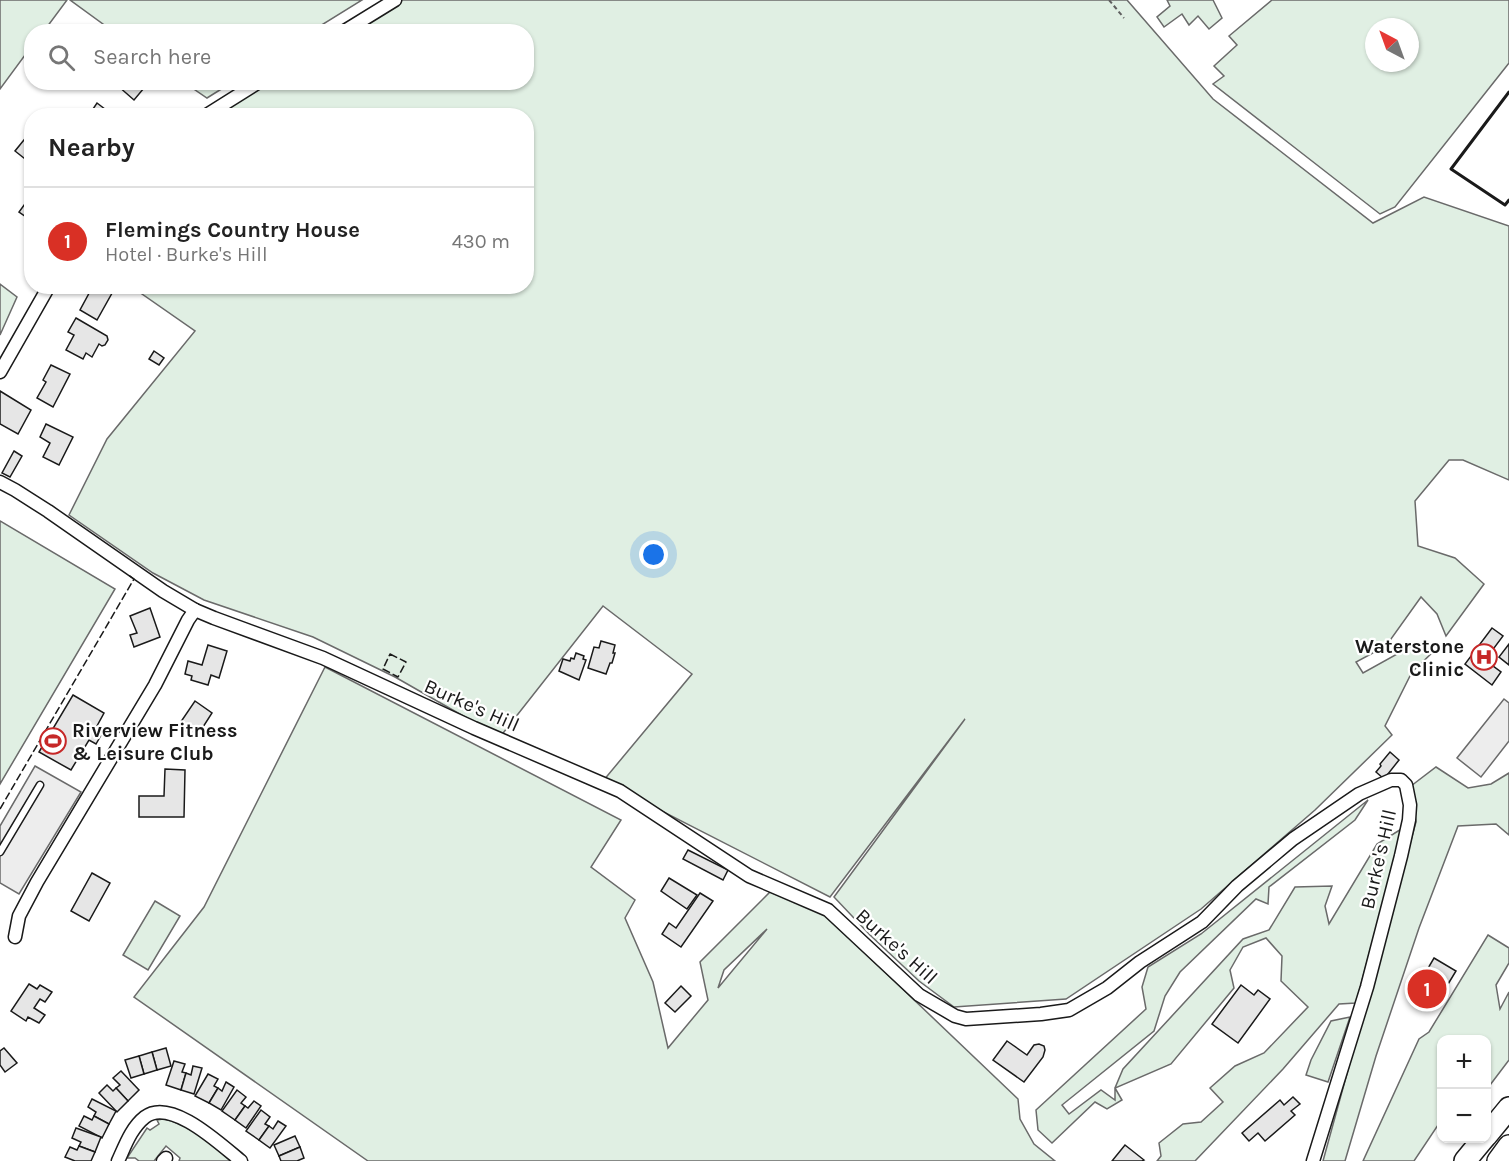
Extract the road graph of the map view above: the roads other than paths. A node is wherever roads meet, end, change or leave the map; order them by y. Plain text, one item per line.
1 (395, 0) edge
2 (356, 24) edge
3 (246, 90) edge
4 (218, 108) edge
5 (44, 294) edge
6 (0, 372) edge
7 (0, 482) edge
8 (195, 610) junction
9 (40, 785) dead end
10 (0, 852) edge
11 (15, 936) dead end
12 (1509, 1108) edge
13 (1491, 1130) edge
14 (1480, 1143) edge
15 (1509, 1146) edge
16 (118, 1161) edge
17 (241, 1161) edge
18 (1313, 1161) edge
19 (1465, 1161) edge
20 (1498, 1161) edge

1 - 2 street
3 - 4 street
5 - 6 street
7 - 8 street, Burke's Hill
8 - 11 street
8 - 18 street, Burke's Hill
9 - 10 lane
12 - 13 highway
14 - 19 highway
15 - 20 highway
16 - 17 street

